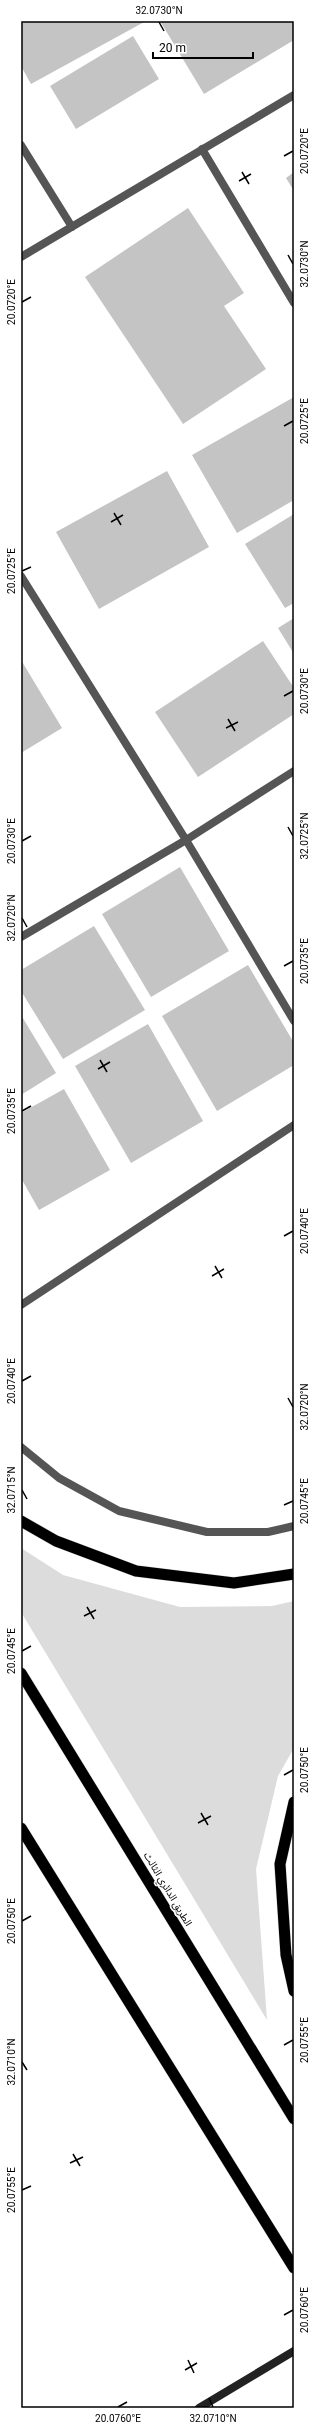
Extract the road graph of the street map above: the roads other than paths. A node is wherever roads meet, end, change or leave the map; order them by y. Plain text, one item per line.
1 (294, 96) edge
2 (21, 145) edge
3 (202, 149) junction
4 (72, 227) junction
5 (21, 257) edge
6 (294, 303) edge
7 (21, 576) edge
8 (24, 586) edge
9 (294, 771) edge
10 (186, 840) junction
11 (21, 937) edge
12 (294, 1021) edge
13 (294, 1125) edge
14 (21, 1304) edge
15 (21, 1447) edge
16 (21, 1521) edge
17 (294, 1526) edge
18 (294, 1574) edge
19 (21, 1673) edge
20 (294, 1802) edge
21 (21, 1828) edge
22 (294, 1991) edge
23 (294, 2119) edge
24 (294, 2268) edge
25 (294, 2351) edge
26 (199, 2408) edge

1 - 3 street
2 - 4 street
3 - 4 street
3 - 6 street
4 - 5 street
7 - 8 street
8 - 10 street
9 - 10 street
10 - 11 street
10 - 12 street
13 - 14 street
15 - 17 street
16 - 18 highway
19 - 23 highway, الطريق الدائري الثالث
20 - 22 highway
21 - 24 highway
25 - 26 main road

